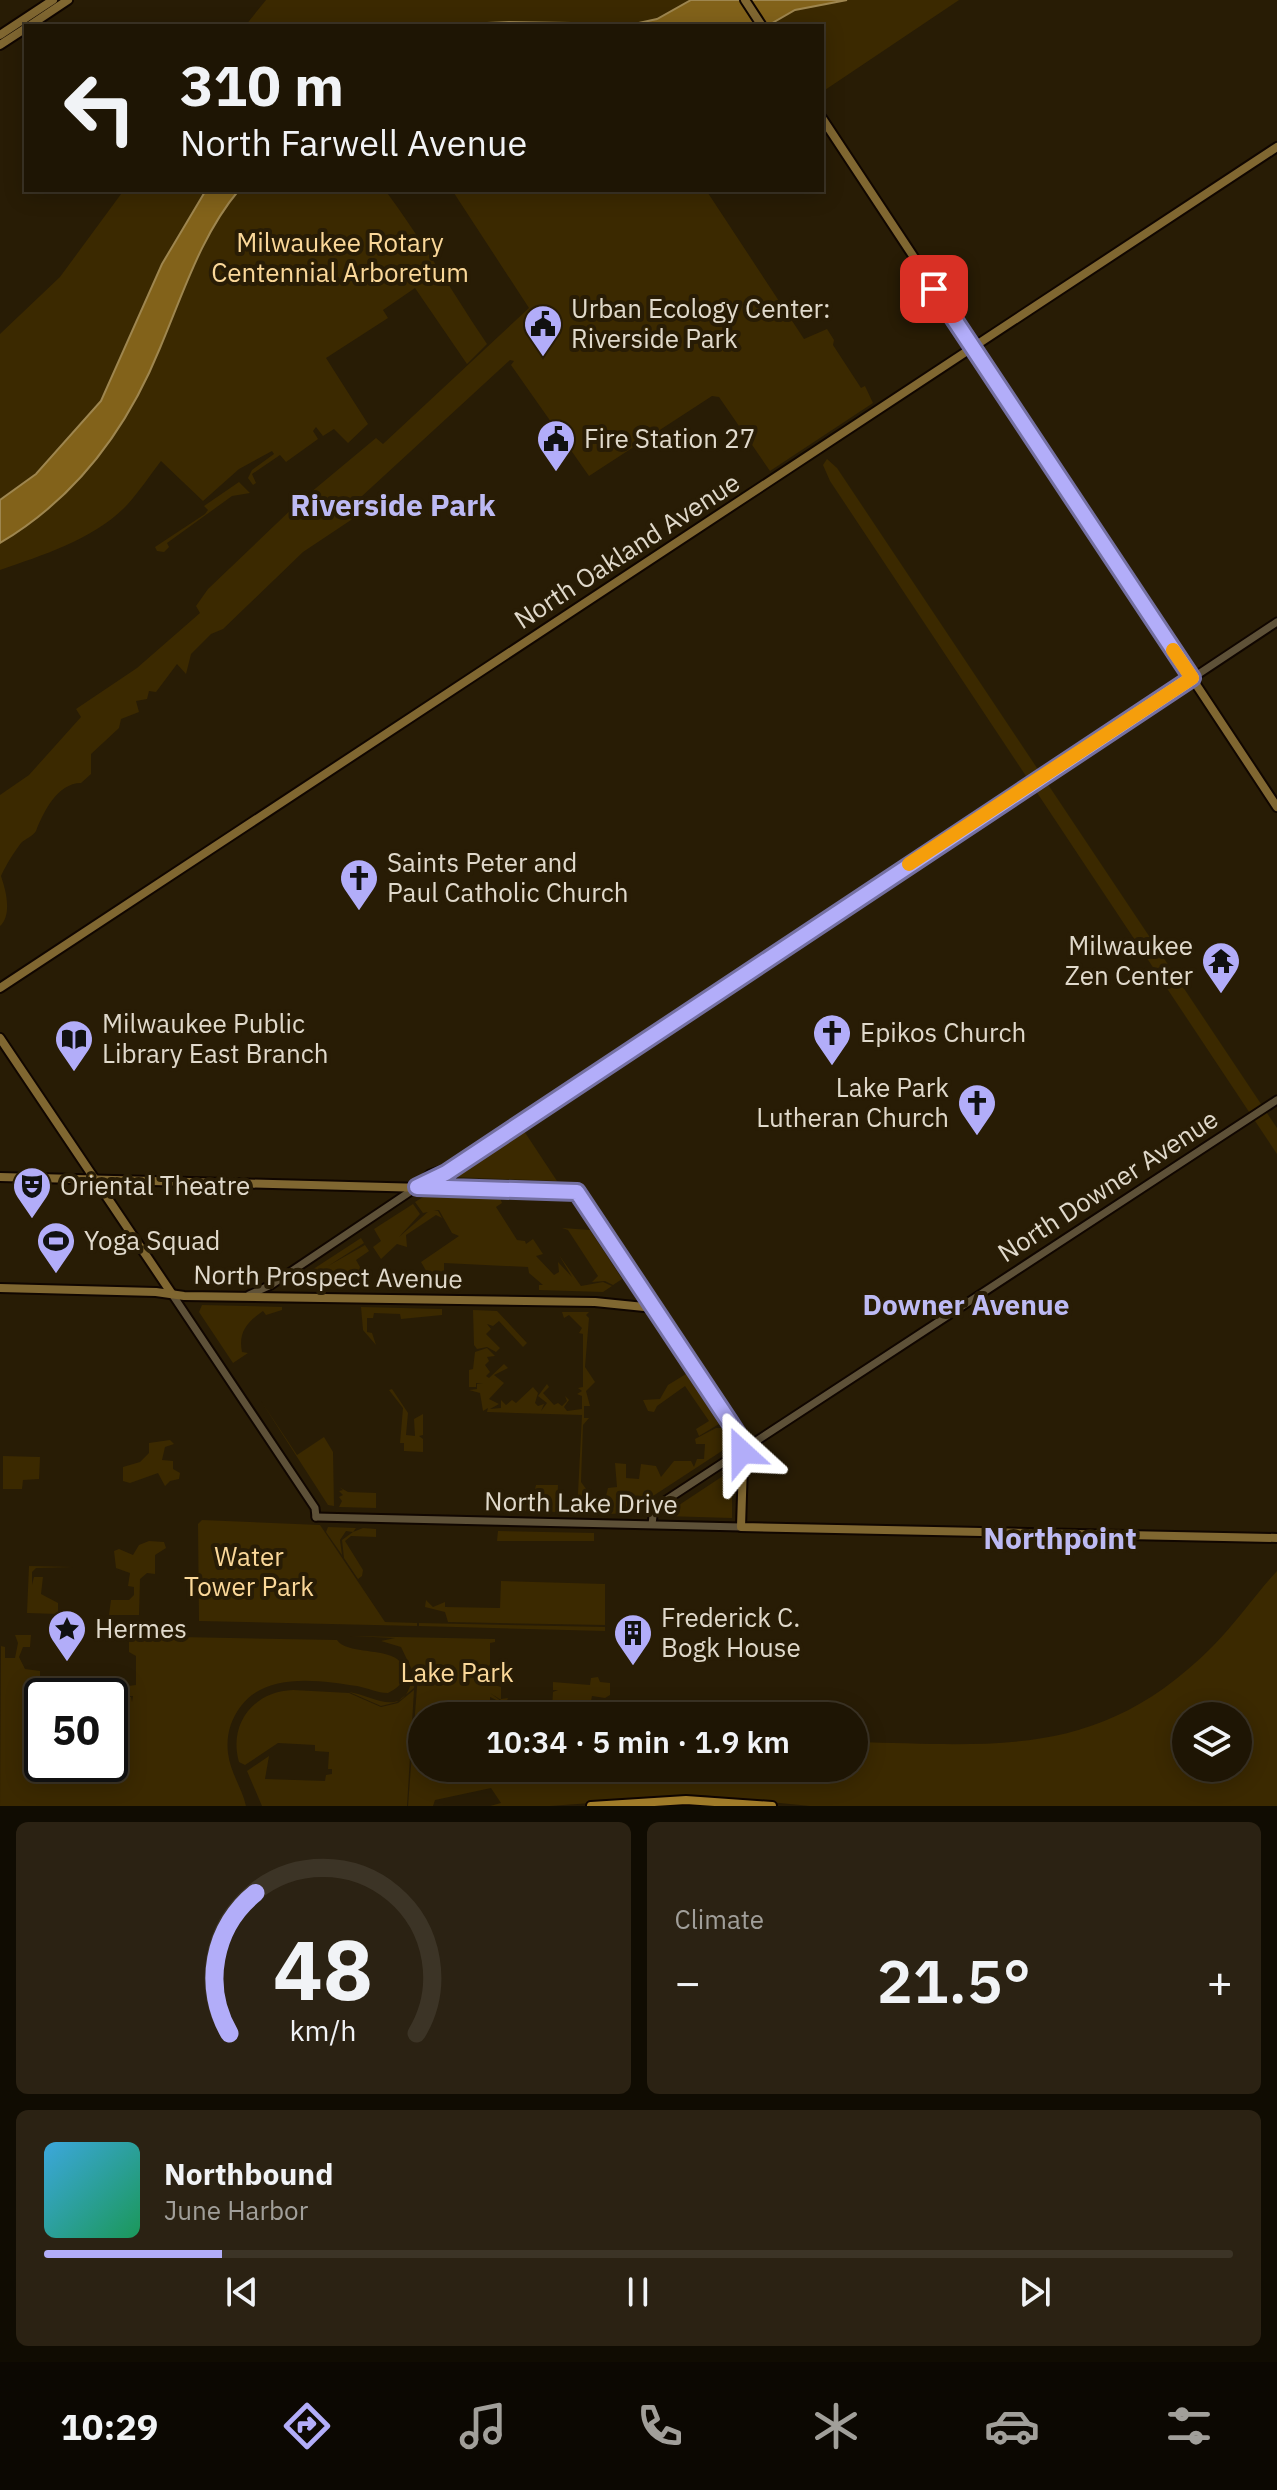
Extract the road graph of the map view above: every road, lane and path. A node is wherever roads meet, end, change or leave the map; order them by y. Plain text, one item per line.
1 (53, 0) edge
2 (68, 0) edge
3 (745, 0) edge
4 (32, 24) edge
5 (761, 24) edge
6 (24, 30) edge
7 (0, 35) edge
8 (0, 45) edge
9 (824, 121) edge
10 (1277, 147) edge
11 (973, 348) junction
12 (1277, 622) edge
13 (1192, 678) junction
14 (1277, 807) edge
15 (0, 988) edge
16 (0, 1038) edge
17 (1277, 1100) edge
18 (0, 1177) edge
19 (94, 1178) junction
20 (417, 1187) junction
21 (0, 1288) edge
22 (172, 1294) junction
23 (247, 1296) junction
24 (654, 1308) junction
25 (742, 1452) junction
26 (652, 1524) junction
27 (741, 1527) junction
28 (1277, 1538) edge
29 (591, 1806) edge
30 (772, 1806) edge

1 - 7 main road
2 - 4 main road
3 - 5 main road
6 - 8 main road
9 - 11 main road
10 - 11 main road, North Oakland Avenue
11 - 13 main road
11 - 15 main road, North Oakland Avenue
12 - 13 street
13 - 14 main road
13 - 20 street
16 - 19 main road
17 - 25 street, North Downer Avenue
18 - 19 main road
19 - 20 main road
19 - 22 main road
20 - 23 street
20 - 24 main road
21 - 22 main road, North Prospect Avenue
22 - 23 main road, North Prospect Avenue
22 - 26 street, North Lake Drive
23 - 24 main road, North Prospect Avenue
24 - 25 main road
25 - 26 street, North Downer Avenue
25 - 27 main road
26 - 27 street, North Lake Drive
27 - 28 main road, North Lake Drive
29 - 30 main road

